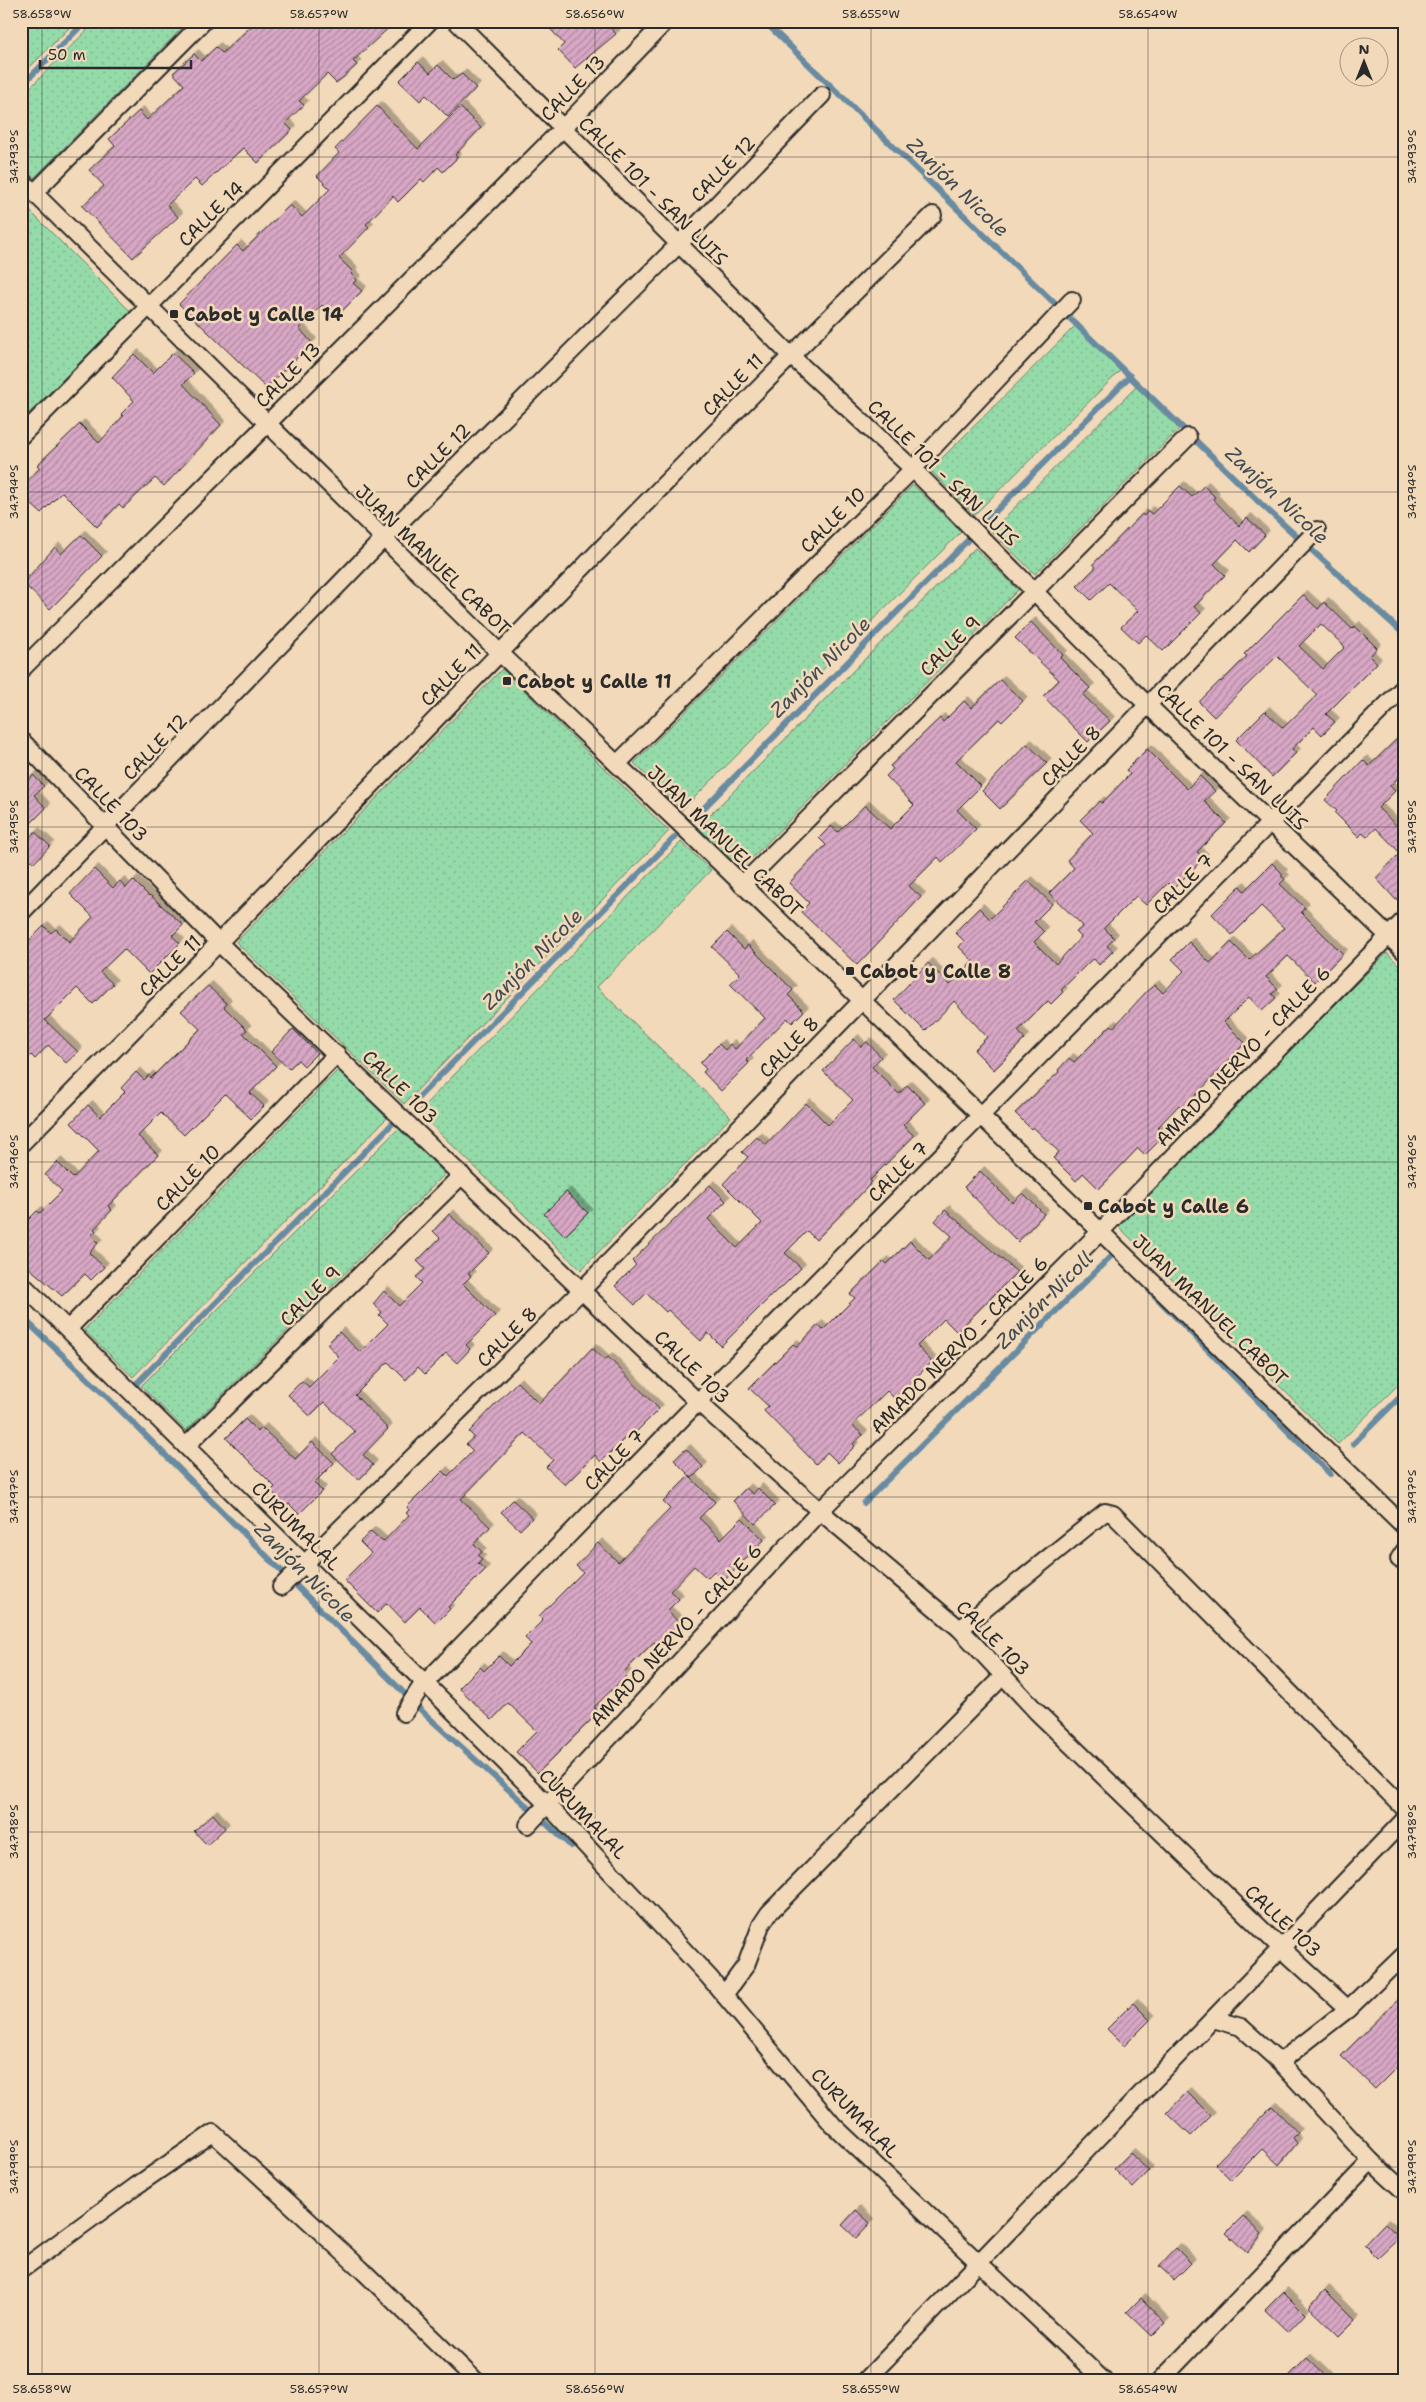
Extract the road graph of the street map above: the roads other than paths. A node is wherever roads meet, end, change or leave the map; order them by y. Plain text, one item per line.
1 (204, 21) edge
2 (430, 21) edge
3 (456, 21) edge
4 (666, 21) edge
5 (822, 95) dead end
6 (562, 129) junction
7 (21, 180) edge
8 (34, 193) junction
9 (933, 215) dead end
10 (678, 244) junction
11 (1072, 301) dead end
12 (148, 306) junction
13 (790, 355) junction
14 (267, 424) junction
15 (21, 436) edge
16 (1188, 437) dead end
17 (913, 469) junction
18 (1317, 530) dead end
19 (383, 540) junction
20 (1034, 589) junction
21 (500, 653) junction
22 (21, 670) edge
23 (1405, 686) edge
24 (1148, 706) junction
25 (21, 740) edge
26 (617, 764) junction
27 (1272, 823) junction
28 (106, 827) junction
29 (742, 885) junction
30 (21, 913) edge
31 (1405, 919) edge
32 (1388, 936) junction
33 (220, 944) junction
34 (1405, 952) edge
35 (861, 1001) junction
36 (337, 1054) junction
37 (981, 1117) junction
38 (21, 1144) edge
39 (462, 1174) junction
40 (1101, 1231) junction
41 (21, 1283) edge
42 (583, 1290) junction
43 (68, 1329) junction
44 (698, 1402) junction
45 (186, 1446) junction
46 (820, 1511) junction
47 (1405, 1527) edge
48 (305, 1563) junction
49 (281, 1587) dead end
50 (960, 1629) junction
51 (1003, 1676) junction
52 (423, 1685) junction
53 (404, 1713) dead end
54 (546, 1803) junction
55 (1405, 1809) edge
56 (1405, 1819) edge
57 (528, 1825) dead end
58 (1282, 1948) junction
59 (1405, 1954) edge
60 (724, 1995) junction
61 (1348, 2009) junction
62 (1214, 2019) junction
63 (1280, 2062) junction
64 (1371, 2161) junction
65 (1405, 2192) edge
66 (980, 2262) junction
67 (21, 2270) edge
68 (476, 2381) edge
69 (865, 2381) edge
70 (1104, 2381) edge
71 (1160, 2381) edge

1 - 8 street
2 - 12 street, CALLE 14
3 - 6 street, CALLE 101 - SAN LUIS
4 - 6 street, CALLE 13
5 - 10 street, CALLE 12
6 - 10 street, CALLE 101 - SAN LUIS
6 - 14 street, CALLE 13
7 - 8 street, JUAN MANUEL CABOT
8 - 12 street, JUAN MANUEL CABOT
9 - 13 street, CALLE 11
10 - 13 street, CALLE 101 - SAN LUIS
10 - 19 street, CALLE 12
11 - 17 street, CALLE 10
12 - 14 street, JUAN MANUEL CABOT
12 - 15 street, CALLE 14
13 - 17 street, CALLE 101 - SAN LUIS
13 - 21 street, CALLE 11
14 - 19 street, JUAN MANUEL CABOT
14 - 22 street, CALLE 13
16 - 20 street, CALLE 9
17 - 20 street, CALLE 101 - SAN LUIS
17 - 26 street, CALLE 10
18 - 24 street, CALLE 8
19 - 21 street, JUAN MANUEL CABOT
19 - 28 street, CALLE 12
20 - 24 street, CALLE 101 - SAN LUIS
20 - 29 street, CALLE 9
21 - 26 street, JUAN MANUEL CABOT
21 - 33 street, CALLE 11
23 - 27 street, CALLE 7
24 - 27 street, CALLE 101 - SAN LUIS
24 - 35 street, CALLE 8
25 - 28 street, CALLE 103
26 - 29 street, JUAN MANUEL CABOT
27 - 32 street, CALLE 101 - SAN LUIS
27 - 37 street, CALLE 7
28 - 30 street, CALLE 12
28 - 33 street, CALLE 103
29 - 35 street, JUAN MANUEL CABOT
31 - 32 street, AMADO NERVO - CALLE 6
32 - 34 street, CALLE 101 - SAN LUIS
32 - 40 street, AMADO NERVO - CALLE 6
33 - 36 street, CALLE 103
33 - 38 street, CALLE 11
35 - 37 street, JUAN MANUEL CABOT
35 - 42 street, CALLE 8
36 - 39 street, CALLE 103
36 - 43 street, CALLE 10
37 - 40 street, JUAN MANUEL CABOT
37 - 44 street, CALLE 7
39 - 42 street, CALLE 103
39 - 45 street, CALLE 9
40 - 46 street, AMADO NERVO - CALLE 6
40 - 47 street, JUAN MANUEL CABOT
41 - 43 street, CURUMALAL
42 - 44 street, CALLE 103
42 - 48 street, CALLE 8
43 - 45 street, CURUMALAL
44 - 46 street, CALLE 103
44 - 52 street, CALLE 7
45 - 48 street, CURUMALAL
46 - 50 street, CALLE 103
46 - 54 street, AMADO NERVO - CALLE 6
48 - 49 street, CALLE 8
48 - 52 street, CURUMALAL
50 - 51 street, CALLE 103
50 - 55 street
51 - 58 street, CALLE 103
51 - 60 street
52 - 53 street, CALLE 7
52 - 54 street, CURUMALAL
54 - 57 street, AMADO NERVO - CALLE 6
54 - 60 street, CURUMALAL
56 - 58 street
58 - 61 street, CALLE 103
58 - 62 street
59 - 61 street
60 - 66 street, CURUMALAL
61 - 63 street
62 - 63 street
62 - 66 street
63 - 64 street
64 - 65 street
64 - 71 street
66 - 69 street
66 - 70 street, CURUMALAL
67 - 68 street

